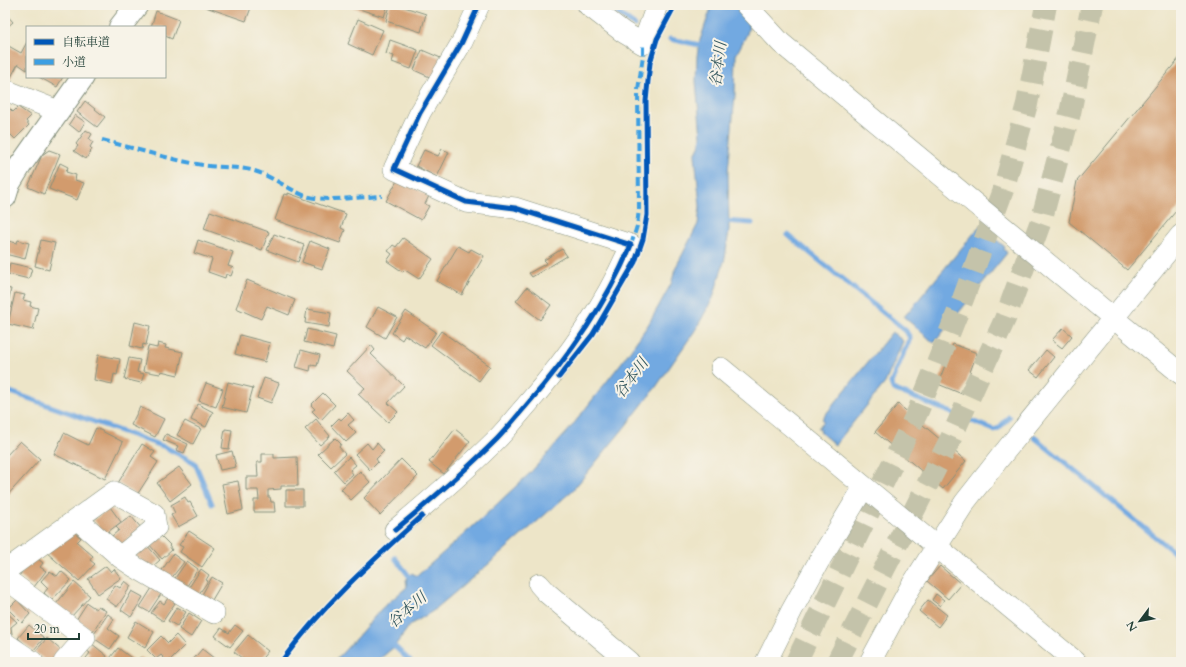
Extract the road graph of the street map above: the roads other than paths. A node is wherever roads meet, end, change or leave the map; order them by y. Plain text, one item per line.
1 (137, 5) edge
2 (479, 5) edge
3 (588, 5) edge
4 (657, 5) edge
5 (746, 5) edge
6 (121, 26) edge
7 (82, 78) edge
8 (5, 90) edge
9 (58, 111) junction
10 (5, 197) edge
11 (1181, 235) edge
12 (1112, 318) junction
13 (722, 368) dead end
14 (1181, 374) edge
15 (864, 487) junction
16 (77, 519) junction
17 (395, 530) dead end
18 (936, 547) junction
19 (120, 557) junction
20 (5, 571) edge
21 (5, 578) edge
22 (539, 584) dead end
23 (214, 613) dead end
24 (5, 643) edge
25 (33, 662) edge
26 (64, 662) edge
27 (629, 662) edge
28 (766, 662) edge
29 (870, 662) edge
30 (1076, 662) edge

1 - 6 main road
2 - 17 street
3 - 4 street
5 - 12 street
7 - 9 main road
8 - 9 street
9 - 10 main road
11 - 12 street
12 - 14 street
12 - 18 street
13 - 15 street
15 - 18 street
15 - 28 street
16 - 19 street
16 - 19 street
16 - 20 street
18 - 29 street
18 - 30 street
19 - 23 street
21 - 26 street
22 - 27 street
24 - 25 street

